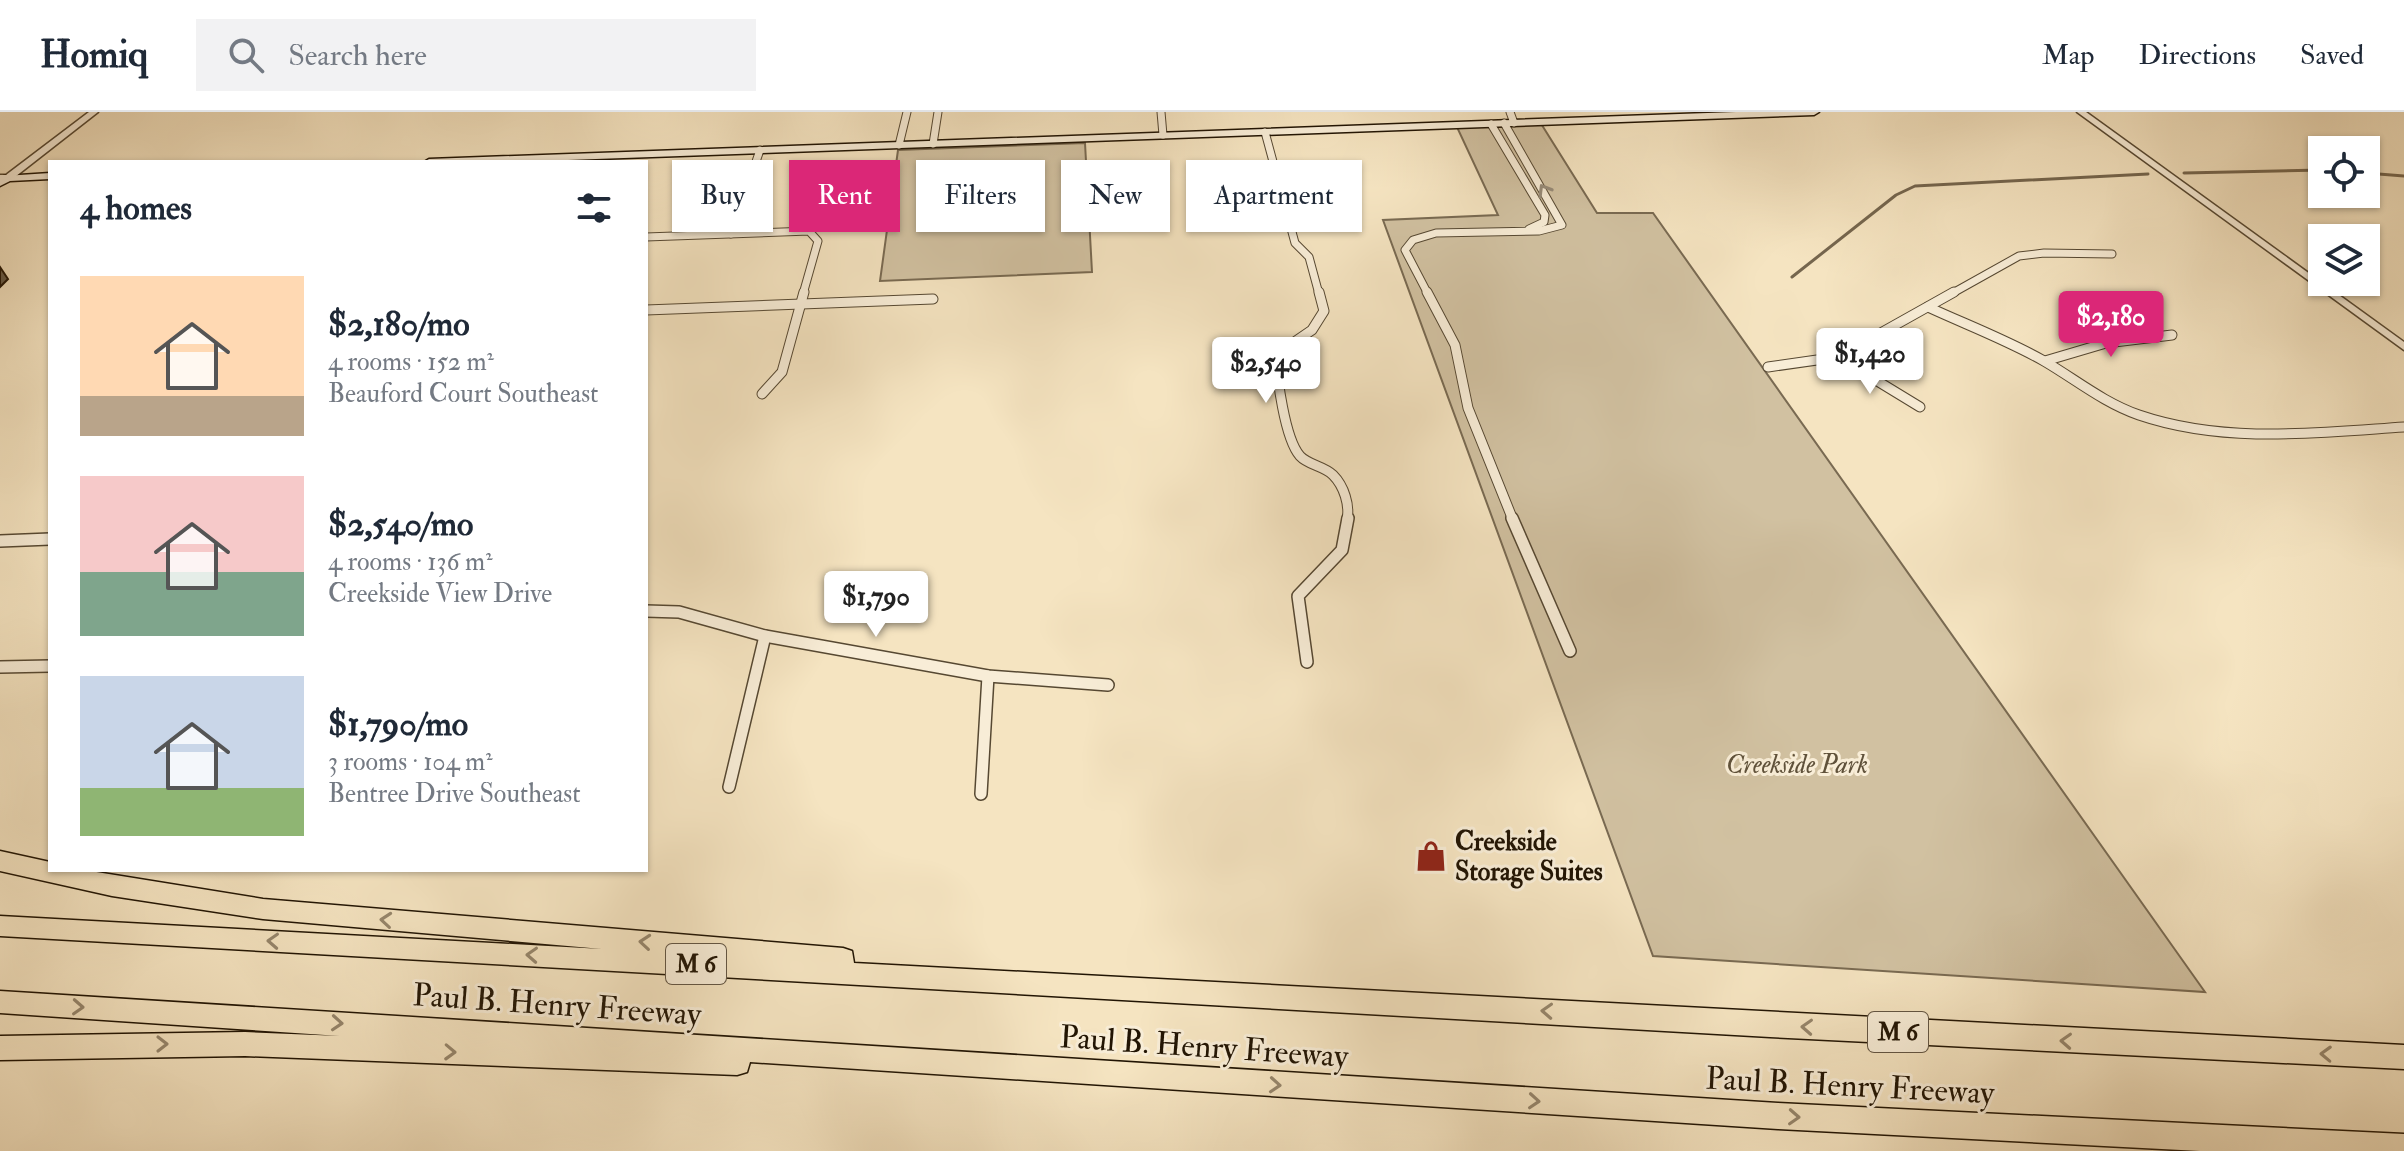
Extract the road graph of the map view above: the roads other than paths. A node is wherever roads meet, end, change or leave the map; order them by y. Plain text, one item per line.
1 (94, 112) edge
2 (907, 112) edge
3 (938, 112) edge
4 (1161, 112) edge
5 (1510, 112) edge
6 (1814, 112) edge
7 (2081, 112) edge
8 (1775, 113) edge
9 (1509, 123) junction
10 (1491, 124) junction
11 (1265, 132) junction
12 (1163, 135) junction
13 (933, 144) junction
14 (899, 145) junction
15 (760, 150) junction
16 (484, 160) edge
17 (48, 176) edge
18 (3, 180) edge
19 (1525, 230) junction
20 (731, 234) junction
21 (648, 237) edge
22 (2112, 254) dead end
23 (933, 299) dead end
24 (801, 304) junction
25 (1928, 307) junction
26 (648, 310) edge
27 (2172, 335) dead end
28 (2404, 347) edge
29 (1838, 357) junction
30 (2045, 361) junction
31 (1768, 367) dead end
32 (762, 394) dead end
33 (1920, 407) dead end
34 (2404, 427) edge
35 (48, 539) edge
36 (0, 541) edge
37 (648, 611) edge
38 (765, 636) junction
39 (1570, 651) dead end
40 (1307, 662) dead end
41 (48, 666) edge
42 (0, 667) edge
43 (988, 676) junction
44 (1108, 685) dead end
45 (729, 787) dead end
46 (981, 794) dead end
47 (0, 861) edge
48 (48, 872) edge
49 (49, 872) edge
50 (0, 926) edge
51 (0, 1002) edge
52 (1393, 1002) junction
53 (0, 1048) edge
54 (2404, 1057) edge
55 (1197, 1080) junction
56 (2404, 1148) edge

1 - 18 street
2 - 14 street
3 - 13 street
4 - 12 street
5 - 9 street
6 - 8 main road
7 - 28 street
8 - 9 main road
9 - 10 main road
19 -> 9 street
10 - 11 main road
10 - 19 street
11 - 12 main road
11 - 40 street
12 - 13 main road
13 - 14 main road
14 - 15 main road
15 - 16 main road
15 - 20 street
17 - 18 main road
19 - 39 street
20 - 21 street
20 - 24 street
22 - 25 street
23 - 24 street
24 - 26 street
24 - 32 street
25 - 29 street
25 - 30 street
27 - 30 street
29 - 31 street
29 - 33 street
30 - 34 street
35 - 36 street
37 - 38 street
38 - 43 street
38 - 45 street
41 - 42 street
43 - 44 street
43 - 46 street
48 -> 47 highway
52 -> 49 highway
52 -> 50 highway, Paul B. Henry Freeway / M 6
51 -> 55 highway, Paul B. Henry Freeway
54 -> 52 highway, Paul B. Henry Freeway / M 6
53 -> 55 highway
55 -> 56 highway, Paul B. Henry Freeway

